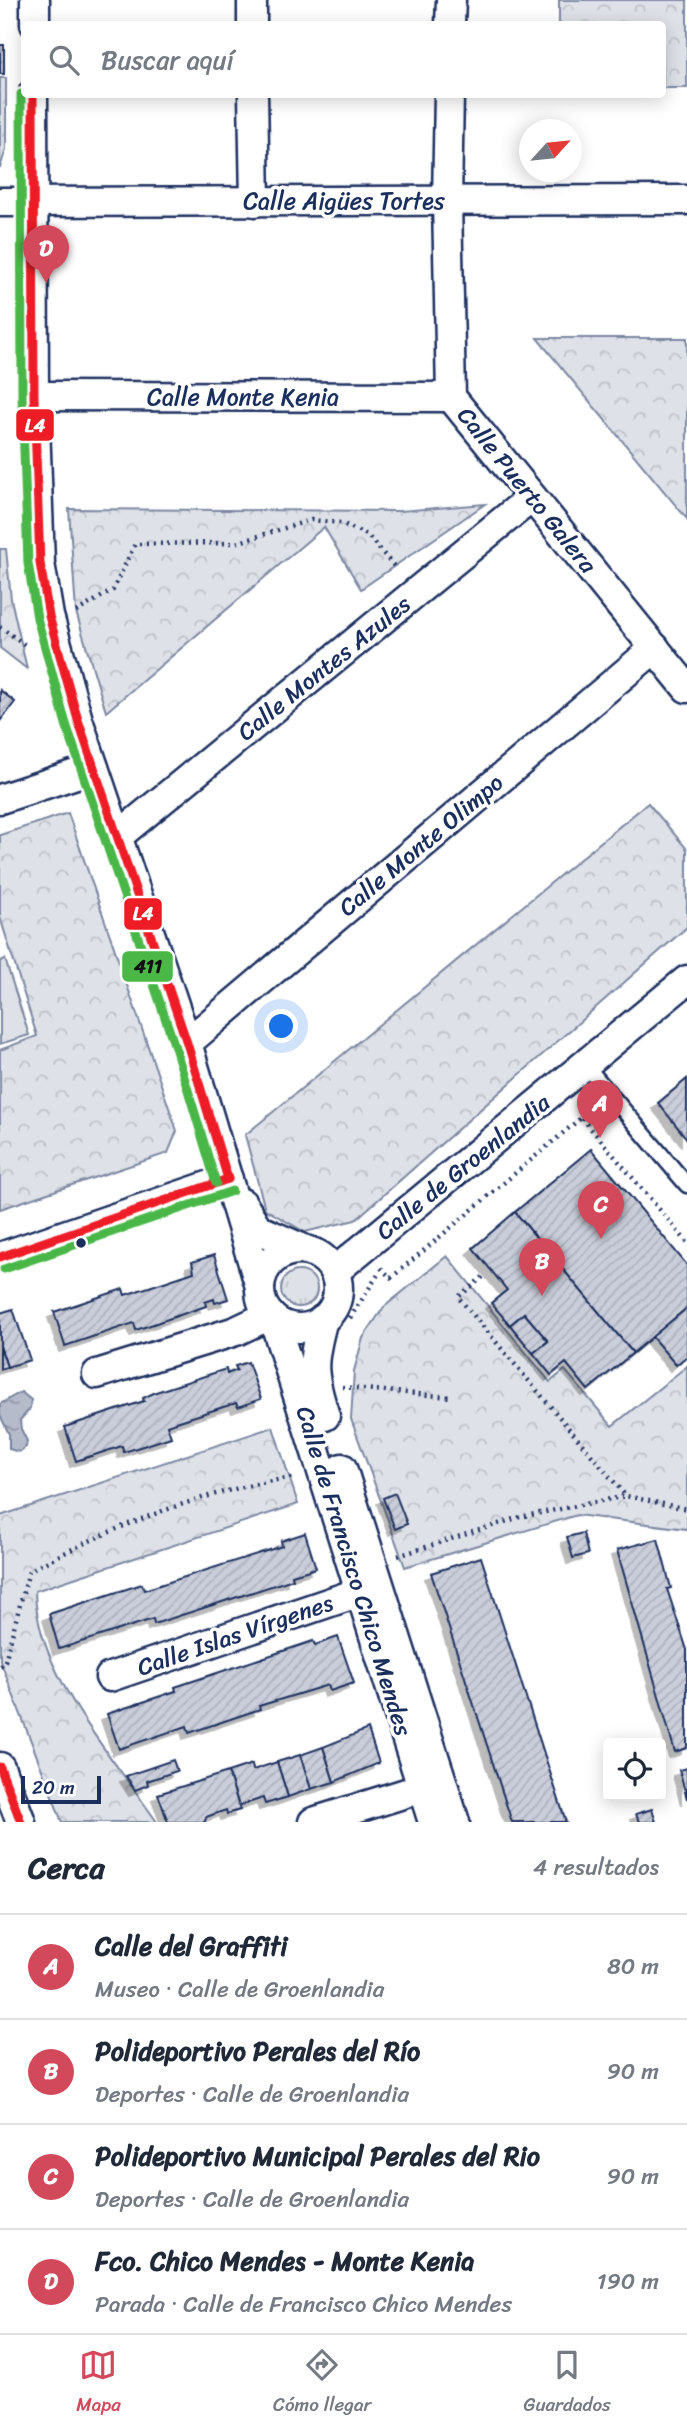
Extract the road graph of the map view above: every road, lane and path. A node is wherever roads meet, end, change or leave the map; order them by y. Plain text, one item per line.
1 (35, 0) edge
2 (252, 0) edge
3 (450, 0) edge
4 (35, 21) edge
5 (252, 21) edge
6 (450, 21) edge
7 (33, 98) edge
8 (253, 98) edge
9 (449, 98) edge
10 (687, 200) edge
11 (447, 201) junction
12 (0, 202) edge
13 (255, 202) junction
14 (33, 203) junction
15 (34, 396) junction
16 (452, 397) junction
17 (531, 498) junction
18 (394, 566) dead end
19 (76, 612) dead end
20 (0, 627) edge
21 (655, 648) junction
22 (31, 649) dead end
23 (687, 688) edge
24 (93, 768) junction
25 (5, 792) edge
26 (117, 837) junction
27 (687, 980) edge
28 (187, 1043) junction
29 (586, 1066) junction
30 (609, 1094) junction
31 (582, 1118) junction
32 (228, 1180) junction
33 (687, 1185) edge
34 (687, 1242) edge
35 (362, 1250) junction
36 (308, 1251) junction
37 (0, 1257) edge
38 (334, 1272) junction
39 (483, 1277) dead end
40 (260, 1287) junction
41 (272, 1317) junction
42 (323, 1319) junction
43 (97, 1374) dead end
44 (316, 1389) junction
45 (450, 1397) dead end
46 (303, 1476) dead end
47 (626, 1496) junction
48 (687, 1509) edge
49 (393, 1557) dead end
50 (360, 1592) junction
51 (0, 1666) edge
52 (110, 1677) dead end
53 (0, 1767) edge
54 (422, 1788) junction
55 (21, 1822) edge
56 (313, 1822) edge
57 (433, 1822) edge
58 (455, 1822) edge

1 - 4 street
2 - 5 street
3 - 6 street
7 - 14 street
8 - 13 street
9 - 11 street, Calle Puerto Galera
10 - 11 street, Calle Aigües Tortes
11 - 13 street, Calle Aigües Tortes
11 - 16 street, Calle Puerto Galera
12 - 14 street, Calle Aigües Tortes
13 - 14 street, Calle Aigües Tortes
14 - 15 street
15 - 16 street, Calle Monte Kenia
15 - 24 street
16 - 17 street, Calle Puerto Galera
17 - 21 street, Calle Puerto Galera
17 - 26 street, Calle Montes Azules
18 - 19 path
20 - 22 path
21 - 23 street, Calle Puerto Galera
21 - 28 street, Calle Monte Olimpo
24 - 25 street
24 - 26 street
26 - 28 street
27 - 29 street, Calle de Groenlandia
28 - 32 street
29 - 30 lane
29 - 35 street, Calle de Groenlandia
30 - 31 path
30 - 33 lane
31 - 34 path
31 - 35 path
32 - 36 street
32 - 37 street
32 - 40 street
35 - 38 street, Calle de Groenlandia
36 - 38 street
36 - 40 street
38 - 42 street
39 - 47 path
40 - 41 street
41 - 42 street
41 - 43 street
41 - 50 street, Calle de Francisco Chico Mendes
42 - 44 street, Calle de Francisco Chico Mendes
44 - 45 path
44 - 58 street, Calle de Francisco Chico Mendes
46 - 51 path
47 - 48 path
47 - 49 path
50 - 52 street, Calle Islas Vírgenes
50 - 54 street, Calle de Francisco Chico Mendes
53 - 55 street
54 - 56 street
54 - 57 street, Calle de Francisco Chico Mendes

